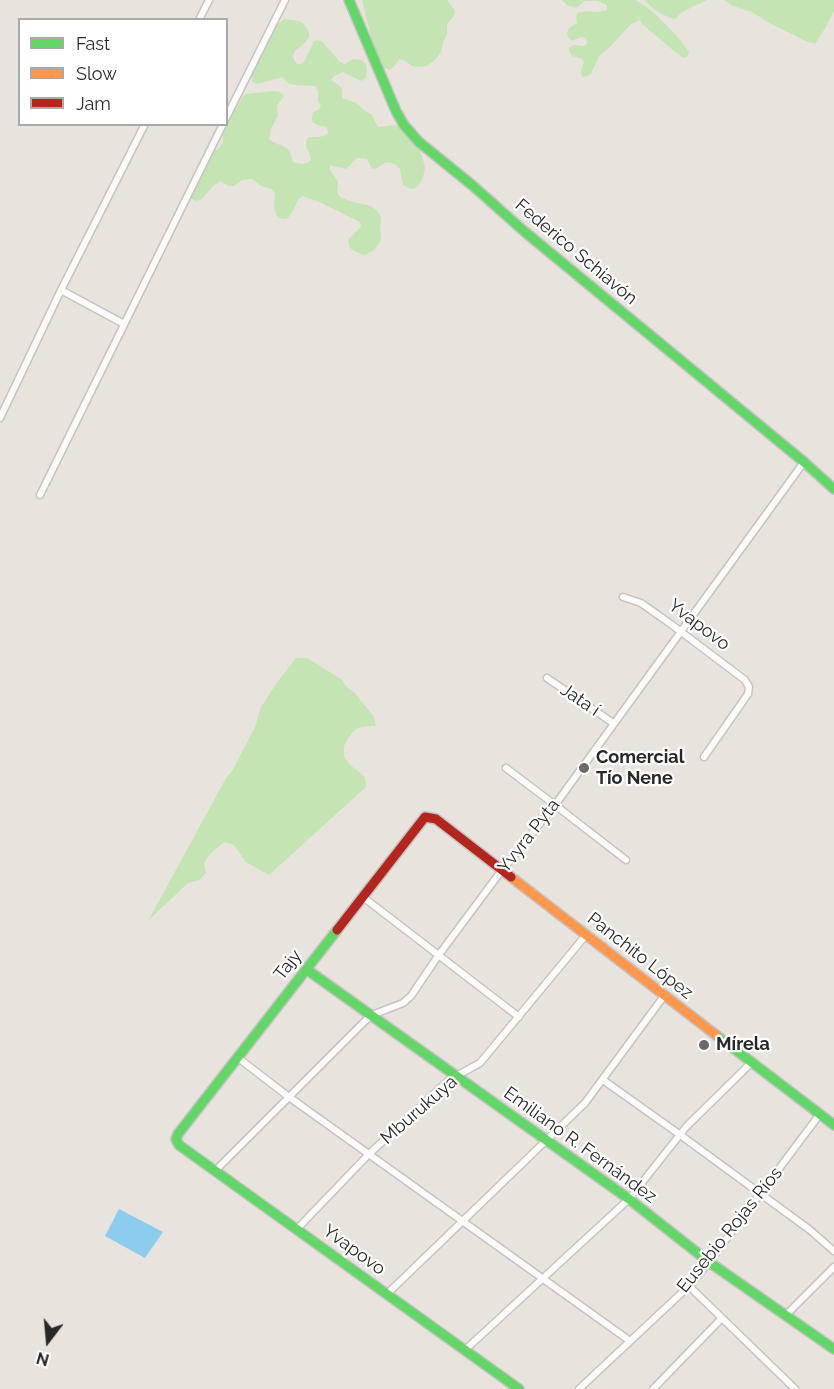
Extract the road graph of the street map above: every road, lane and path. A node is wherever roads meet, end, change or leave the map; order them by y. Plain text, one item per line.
1 (209, 0) edge
2 (285, 0) edge
3 (350, 0) edge
4 (200, 18) edge
5 (228, 113) edge
6 (144, 126) edge
7 (222, 126) edge
8 (61, 290) junction
9 (124, 324) junction
10 (0, 418) edge
11 (804, 462) junction
12 (834, 489) edge
13 (40, 495) dead end
14 (623, 597) dead end
15 (680, 632) junction
16 (547, 678) dead end
17 (613, 723) junction
18 (704, 757) dead end
19 (506, 768) dead end
20 (555, 805) junction
21 (425, 817) joint
22 (626, 860) dead end
23 (502, 870) junction
24 (363, 897) junction
25 (586, 936) junction
26 (438, 956) junction
27 (306, 969) junction
28 (664, 996) junction
29 (372, 1015) junction
30 (519, 1017) junction
31 (237, 1058) junction
32 (752, 1062) junction
33 (455, 1076) junction
34 (603, 1080) junction
35 (289, 1096) junction
36 (820, 1114) junction
37 (834, 1125) edge
38 (178, 1134) joint
39 (679, 1134) junction
40 (546, 1141) junction
41 (369, 1154) junction
42 (215, 1171) junction
43 (760, 1194) junction
44 (629, 1199) junction
45 (463, 1221) junction
46 (297, 1229) junction
47 (834, 1251) edge
48 (709, 1262) junction
49 (834, 1267) edge
50 (542, 1279) junction
51 (689, 1286) junction
52 (387, 1294) junction
53 (786, 1315) junction
54 (722, 1318) junction
55 (630, 1341) junction
56 (834, 1348) edge
57 (465, 1350) junction
58 (656, 1388) edge
59 (519, 1389) edge
60 (579, 1389) edge
61 (795, 1389) edge

1 - 4 street
2 - 5 street
3 - 11 street, Federico Schiavón
6 - 8 street
7 - 9 street
8 - 9 street
8 - 10 street
9 - 13 street
11 - 12 street, Federico Schiavón
11 - 15 street, Yvyra Pyta
14 - 15 street, Yvapovo
15 - 17 street, Yvyra Pyta
15 - 18 street, Yvapovo
16 - 17 street, Jata í
17 - 20 street, Yvyra Pyta
19 - 20 street
20 - 22 street
20 - 23 street, Yvyra Pyta
21 - 23 street, Panchito López
21 - 24 street, Tajy
23 - 25 street, Panchito López
23 - 26 street, Yvyra Pyta
24 - 26 street
24 - 27 street, Tajy
25 - 28 street, Panchito López
25 - 30 street, Mburukuya
26 - 29 street, Yvyra Pyta
26 - 30 street
27 - 29 street, Emiliano R. Fernández
27 - 31 street, Tajy
28 - 32 street, Panchito López
28 - 34 street
29 - 33 street, Emiliano R. Fernández
29 - 35 street, Yvyra Pyta
30 - 33 street, Mburukuya
31 - 35 street
31 - 38 street, Tajy
32 - 36 street, Panchito López
32 - 39 street
33 - 40 street, Emiliano R. Fernández
33 - 41 street, Mburukuya
34 - 39 street
34 - 40 street
35 - 41 street
35 - 42 street, Yvyra Pyta
36 - 37 street, Panchito López
36 - 43 street, Eusebio Rojas Ríos
38 - 42 street, Yvapovo
39 - 43 street
39 - 44 street
40 - 44 street, Emiliano R. Fernández
40 - 45 street
41 - 45 street
41 - 46 street, Mburukuya
42 - 46 street, Yvapovo
43 - 47 street
43 - 48 street, Eusebio Rojas Ríos
44 - 48 street, Emiliano R. Fernández
44 - 50 street
45 - 50 street
45 - 52 street
46 - 52 street, Yvapovo
48 - 51 street, Eusebio Rojas Ríos
48 - 53 street, Emiliano R. Fernández
49 - 53 street
50 - 55 street
50 - 57 street
51 - 54 street
51 - 55 street, Eusebio Rojas Ríos
52 - 57 street, Yvapovo
53 - 56 street, Emiliano R. Fernández
54 - 58 street
54 - 61 street
55 - 60 street, Eusebio Rojas Ríos
57 - 59 street, Yvapovo

